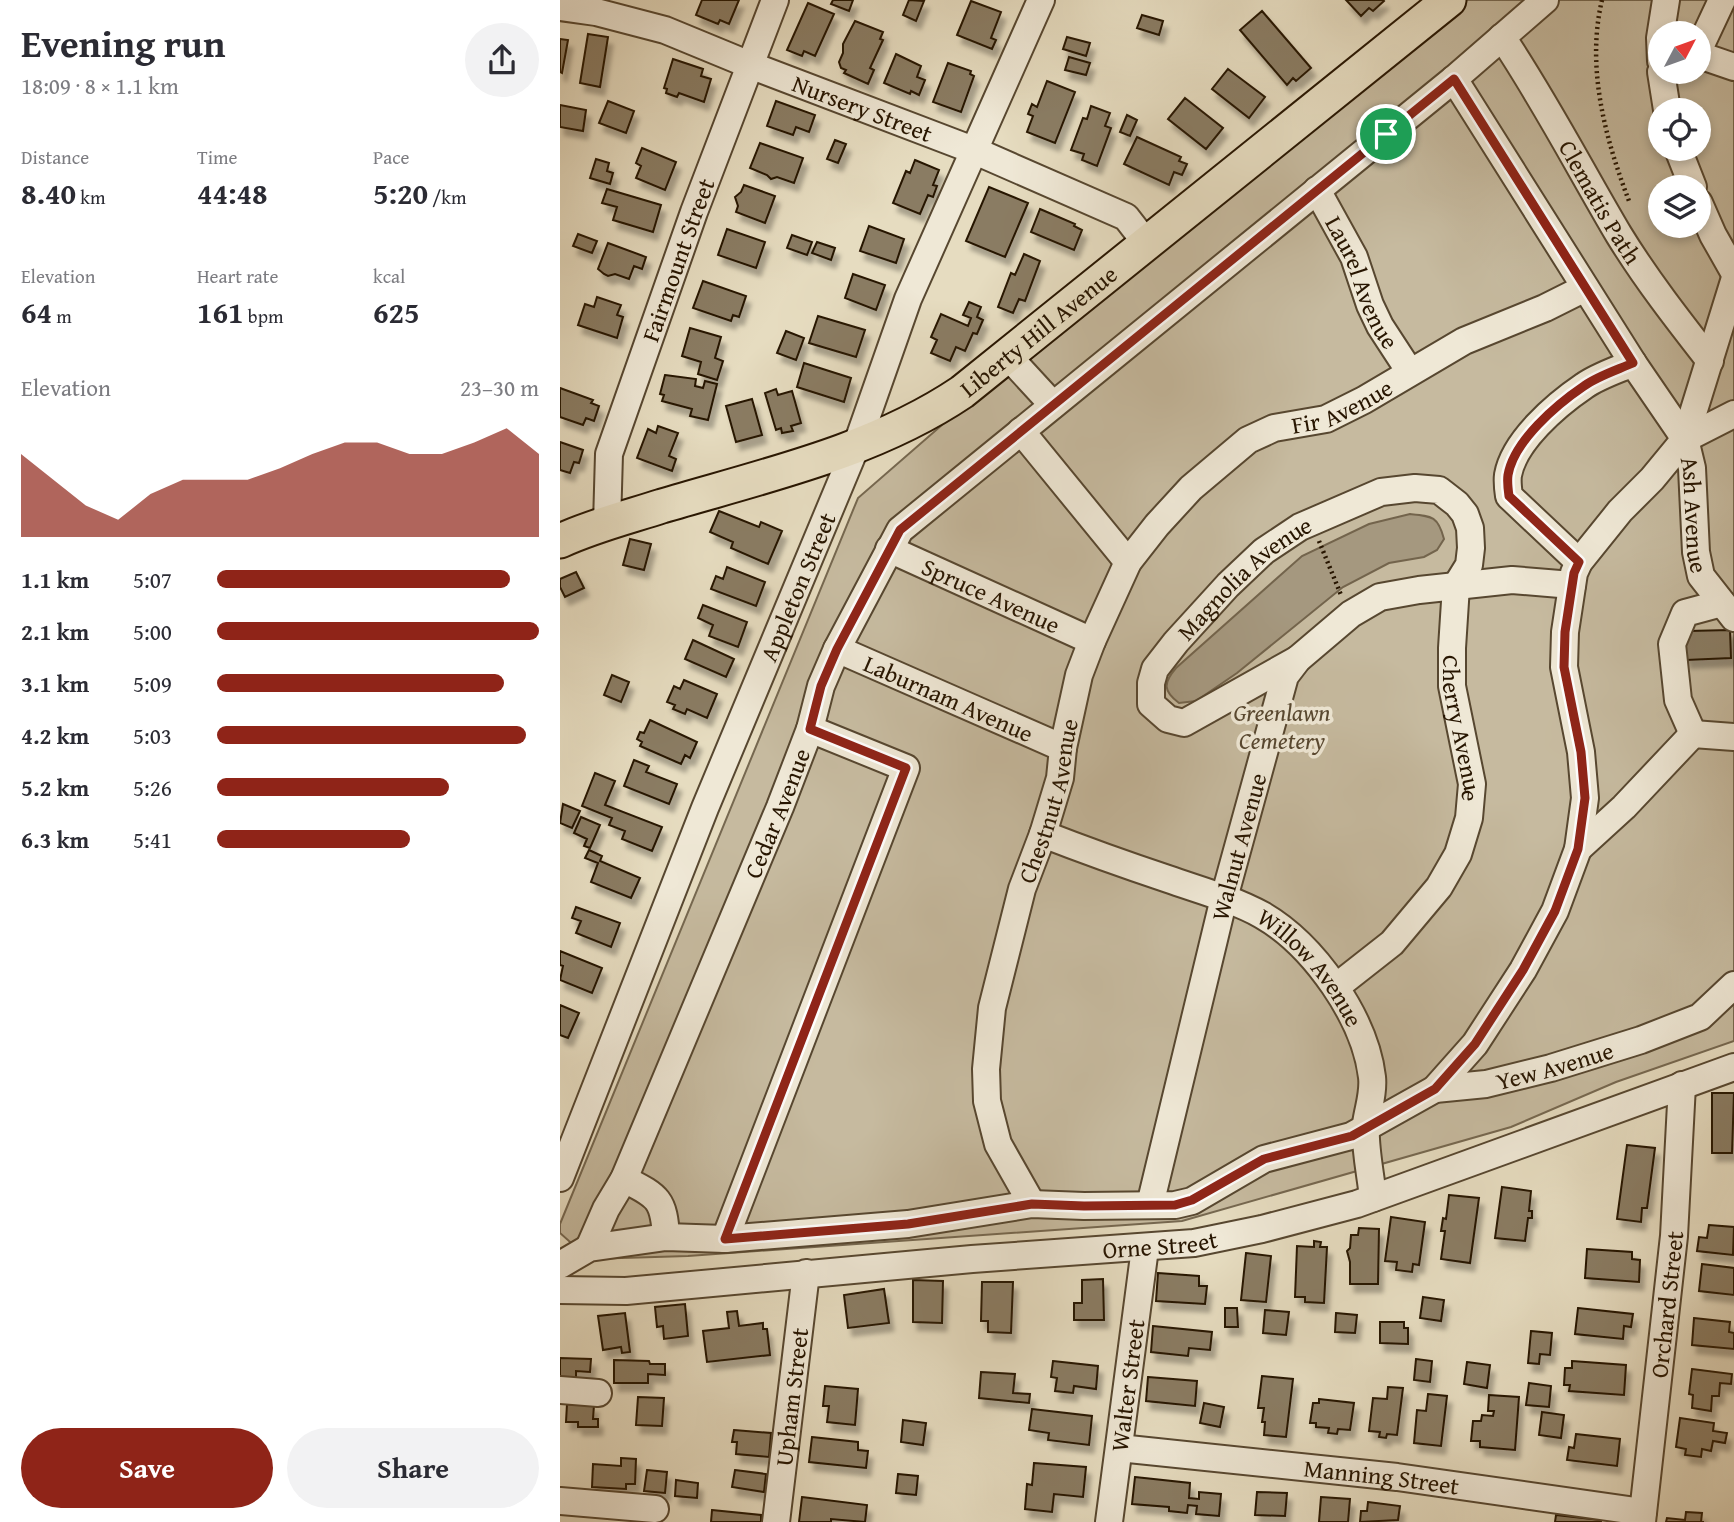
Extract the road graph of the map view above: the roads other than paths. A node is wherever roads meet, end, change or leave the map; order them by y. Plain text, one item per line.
1 (775, 0) edge
2 (1041, 0) edge
3 (1449, 0) edge
4 (1545, 0) edge
5 (1666, 0) edge
6 (1722, 0) edge
7 (560, 7) edge
8 (1663, 21) edge
9 (1712, 21) edge
10 (1502, 37) junction
11 (1712, 58) edge
12 (750, 65) junction
13 (1734, 66) edge
14 (1454, 79) junction
15 (973, 150) junction
16 (1317, 190) junction
17 (1711, 230) edge
18 (1146, 244) junction
19 (1734, 272) edge
20 (1734, 281) edge
21 (1585, 288) junction
22 (1007, 355) junction
23 (1710, 361) junction
24 (1633, 363) junction
25 (1410, 372) junction
26 (1053, 405) junction
27 (1734, 414) edge
28 (1021, 431) junction
29 (1685, 439) junction
30 (857, 444) junction
31 (607, 524) junction
32 (560, 541) edge
33 (889, 549) junction
34 (1128, 562) junction
35 (1576, 573) junction
36 (1456, 586) junction
37 (1728, 611) edge
38 (1092, 640) junction
39 (837, 649) junction
40 (1298, 659) junction
41 (810, 729) junction
42 (1693, 734) junction
43 (1734, 737) edge
44 (1063, 748) junction
45 (1043, 834) junction
46 (1578, 849) junction
47 (1224, 898) junction
48 (1734, 985) edge
49 (1336, 987) junction
50 (1734, 1067) edge
51 (1372, 1076) junction
52 (1682, 1085) junction
53 (1435, 1089) junction
54 (1409, 1103) junction
55 (1366, 1126) junction
56 (560, 1178) edge
57 (624, 1179) junction
58 (1373, 1198) junction
59 (1032, 1204) junction
60 (1150, 1205) junction
61 (666, 1237) junction
62 (725, 1239) junction
63 (589, 1248) junction
64 (1145, 1248) junction
65 (560, 1265) edge
66 (806, 1273) junction
67 (560, 1290) edge
68 (560, 1390) edge
69 (598, 1393) dead end
70 (1119, 1448) junction
71 (560, 1501) edge
72 (655, 1509) dead end
73 (1642, 1517) edge
74 (776, 1522) edge
75 (1110, 1522) edge

1 - 12 street, Fairmount Street
2 - 15 street, Appleton Street
3 - 18 main road, Liberty Hill Avenue
4 - 10 street, Cedar Avenue
5 - 8 street
6 - 9 street
7 - 12 street, Nursery Street
10 - 14 street, Cedar Avenue
10 - 23 street, Clematis Path
11 - 13 street
12 - 15 street, Nursery Street
12 - 31 street, Fairmount Street
14 - 16 street, Cedar Avenue
14 - 21 street
15 - 18 street, Nursery Street
15 - 30 street, Appleton Street
16 - 25 street, Laurel Avenue
16 - 26 street, Cedar Avenue
17 - 19 street
18 - 22 main road, Liberty Hill Avenue
20 - 23 street, Ash Avenue
21 - 24 street
21 - 25 street, Fir Avenue
22 - 26 street
22 - 30 main road, Liberty Hill Avenue
23 - 29 street, Ash Avenue
24 - 29 street
24 - 35 street
25 - 34 street, Fir Avenue
26 - 28 street, Cedar Avenue
27 - 29 street
28 - 33 street, Cedar Avenue
28 - 34 street
29 - 35 street
29 - 37 street, Ash Avenue
30 - 31 main road, Liberty Hill Avenue
30 - 56 street, Appleton Street
31 - 32 main road, Liberty Hill Avenue
33 - 38 street, Spruce Avenue
33 - 39 street, Cedar Avenue
34 - 38 street, Chestnut Avenue
35 - 36 street, Walnut Avenue
35 - 46 street
36 - 40 street, Walnut Avenue
36 - 40 street, Magnolia Avenue
36 - 49 street, Cherry Avenue
37 - 42 street
38 - 44 street, Chestnut Avenue
39 - 41 street, Cedar Avenue
39 - 44 street, Laburnam Avenue
40 - 47 street, Walnut Avenue
41 - 57 street, Cedar Avenue
41 - 62 street
42 - 43 street
42 - 46 street
44 - 45 street, Chestnut Avenue
45 - 47 street, Willow Avenue
45 - 59 street, Chestnut Avenue
46 - 53 street
47 - 49 street, Willow Avenue
47 - 60 street, Walnut Avenue
48 - 53 street, Yew Avenue
49 - 51 street, Willow Avenue
50 - 52 street, Orne Street
51 - 54 street
51 - 55 street, Willow Avenue
52 - 58 street, Orne Street
52 - 73 street, Orchard Street
53 - 54 street, Yew Avenue
54 - 55 street, Yew Avenue
55 - 58 street, Willow Avenue
55 - 60 street, Yew Avenue
57 - 61 street
57 - 63 street, Cedar Avenue
58 - 64 street, Orne Street
59 - 60 street, Yew Avenue
59 - 62 street, Yew Avenue
61 - 62 street, Yew Avenue
61 - 63 street, Yew Avenue
63 - 65 street
64 - 66 street, Orne Street
64 - 70 street, Walter Street
66 - 67 street, Orne Street
66 - 74 street, Upham Street
68 - 69 street
70 - 73 street, Manning Street
70 - 75 street, Walter Street
71 - 72 street

